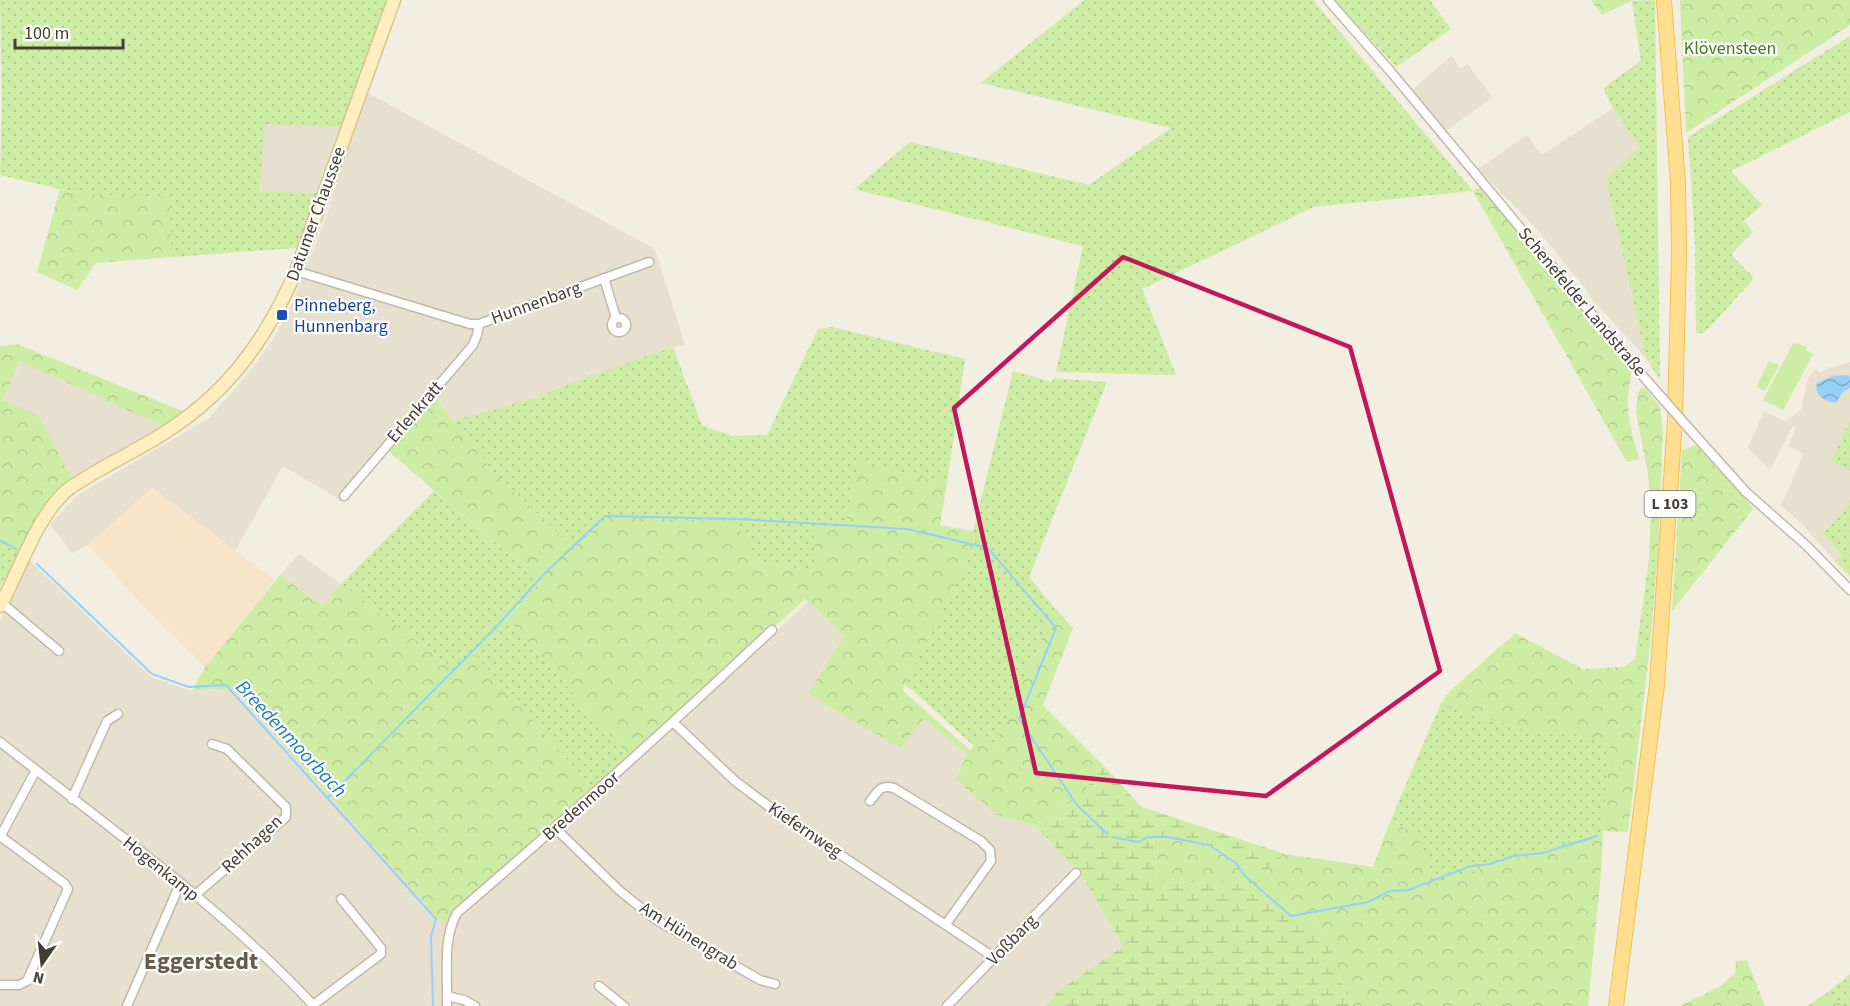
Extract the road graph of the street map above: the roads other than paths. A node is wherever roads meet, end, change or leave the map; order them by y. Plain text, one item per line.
1 (394, 0) edge
2 (1328, 0) edge
3 (1664, 0) edge
4 (650, 262) dead end
5 (296, 271) junction
6 (604, 278) junction
7 (616, 318) dead end
8 (479, 324) junction
9 (344, 496) dead end
10 (1850, 590) edge
11 (1, 604) edge
12 (772, 630) dead end
13 (59, 651) dead end
14 (118, 714) dead end
15 (674, 723) junction
16 (0, 742) edge
17 (212, 744) dead end
18 (36, 770) junction
19 (72, 799) junction
20 (870, 801) dead end
21 (556, 829) junction
22 (0, 836) edge
23 (1076, 873) dead end
24 (180, 884) junction
25 (194, 896) junction
26 (341, 899) dead end
27 (946, 924) junction
28 (994, 958) junction
29 (775, 984) dead end
30 (0, 985) edge
31 (599, 986) dead end
32 (447, 996) junction
33 (127, 1006) edge
34 (313, 1006) edge
35 (447, 1006) edge
36 (475, 1006) edge
37 (624, 1006) edge
38 (947, 1006) edge
39 (1616, 1006) edge

1 - 5 street, Datumer Chaussee
2 - 10 street, Schenefelder Landstraße, bridge
3 - 39 main road, L 103
4 - 6 street, Hunnenbarg
5 - 8 street, Hunnenbarg
5 - 11 street, Datumer Chaussee
6 - 7 street, Hunnenbarg
6 - 8 street, Hunnenbarg
8 - 9 street, Erlenkratt
11 - 13 street, Datumer Chaussee
12 - 15 street, Bredenmoor
14 - 19 street
15 - 21 street, Bredenmoor
15 - 27 street, Kiefernweg
16 - 18 street, Hogenkamp
17 - 25 street, Rehhagen
18 - 19 street, Hogenkamp
18 - 22 street
19 - 24 street, Hogenkamp
20 - 27 street
21 - 29 street, Am Hünengrab
21 - 32 street, Bredenmoor
22 - 30 street
23 - 28 street, Voßbarg
24 - 25 street, Hogenkamp
24 - 33 street
25 - 34 street, Hogenkamp
26 - 34 street
27 - 28 street, Kiefernweg
28 - 38 street, Voßbarg
31 - 37 street
32 - 35 street, Bredenmoor
32 - 36 street

